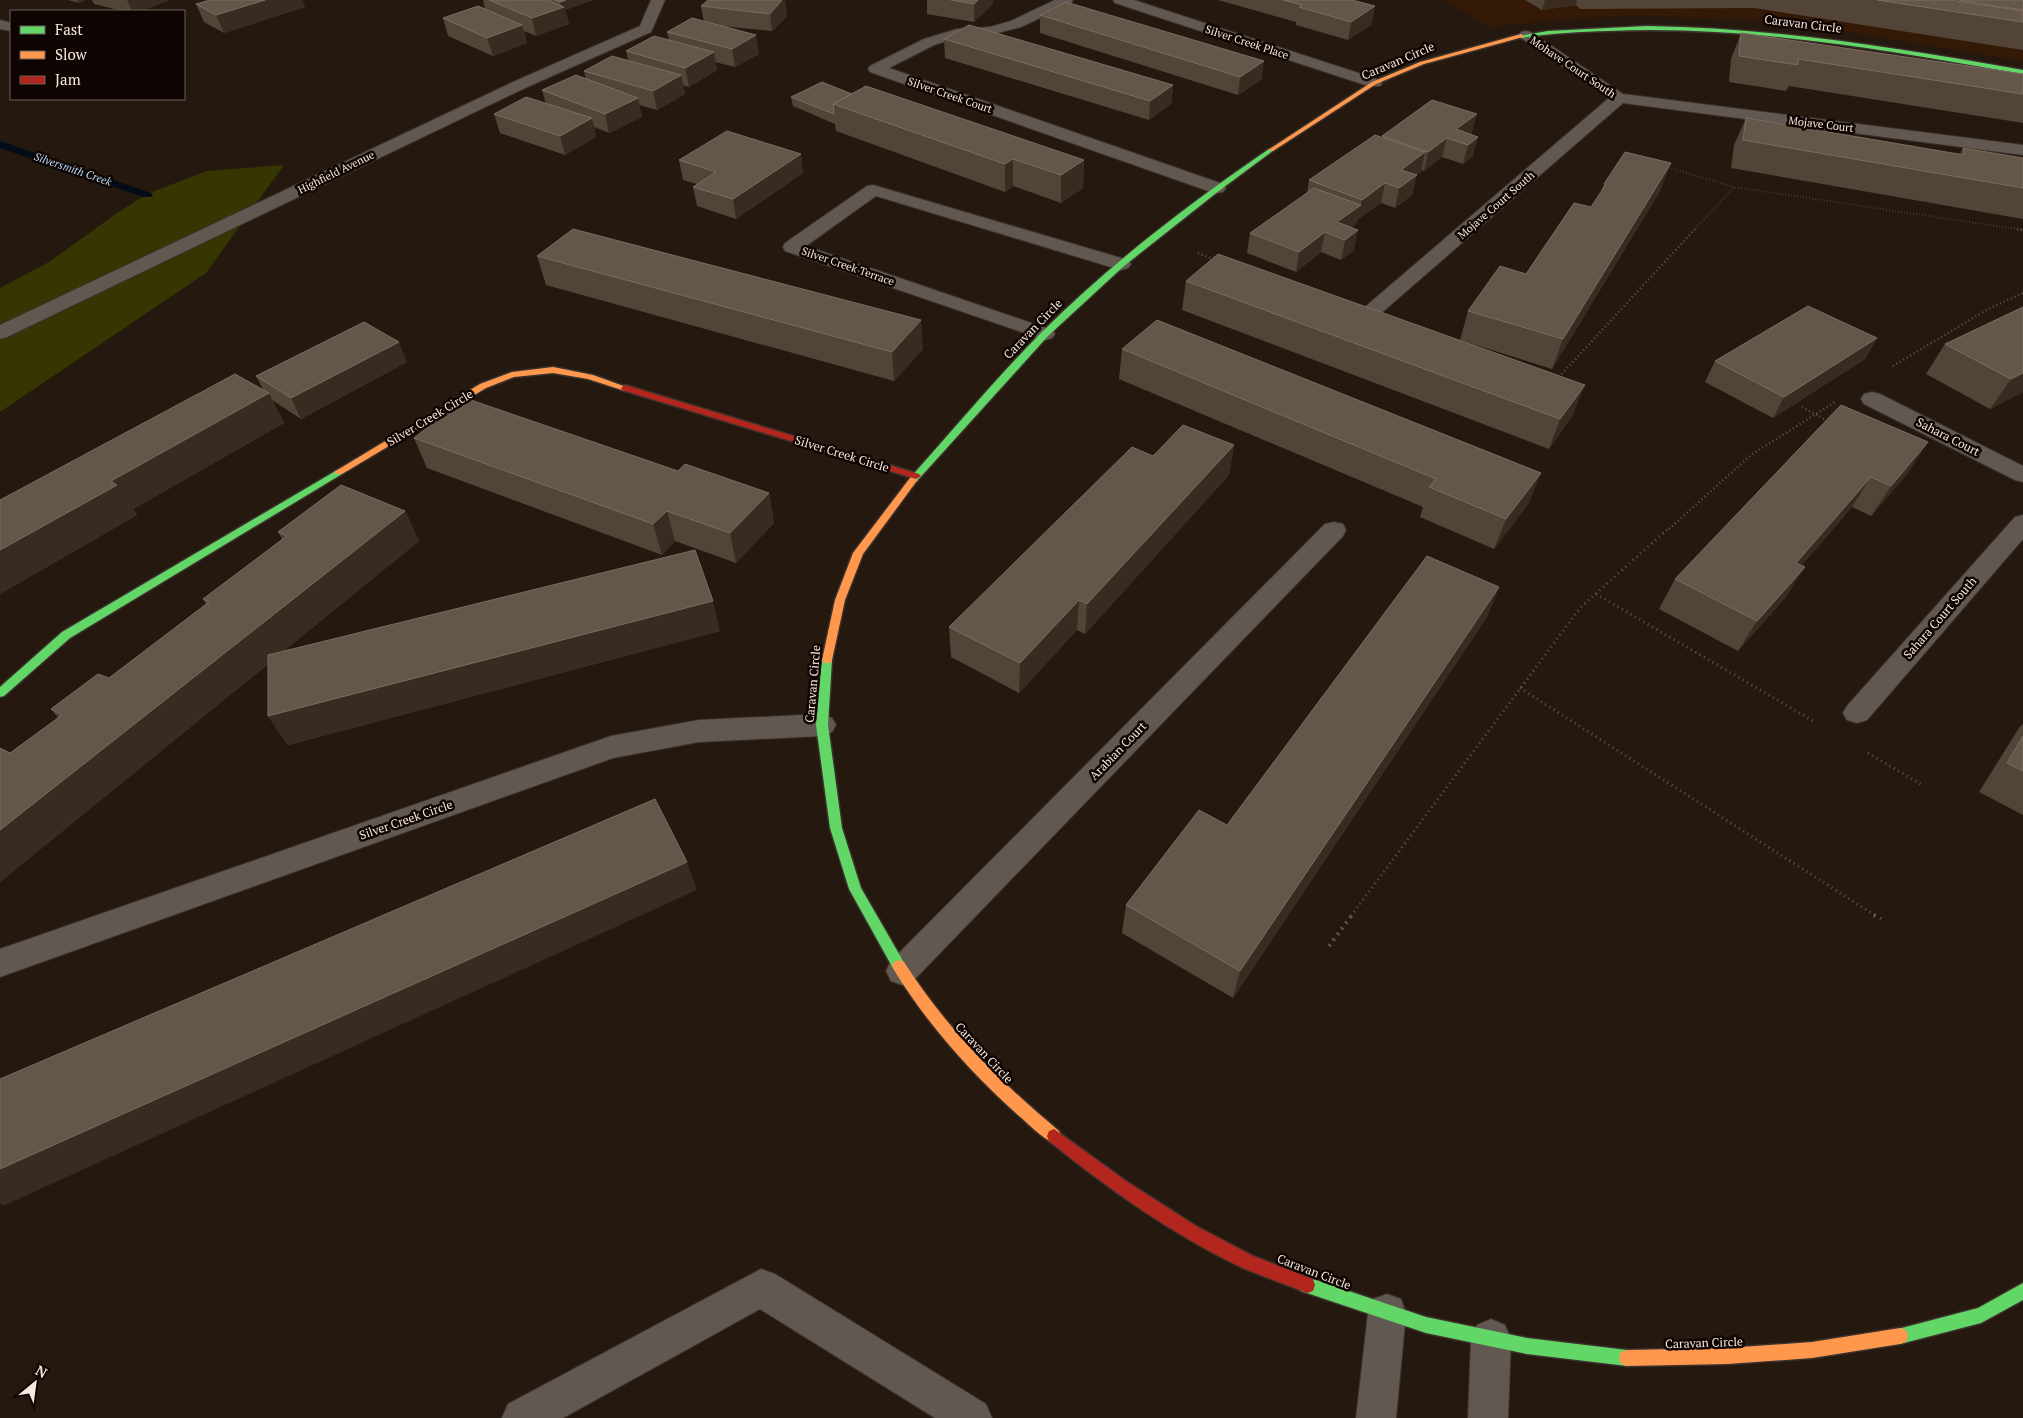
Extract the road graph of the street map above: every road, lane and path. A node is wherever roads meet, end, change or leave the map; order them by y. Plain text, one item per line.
1 (658, 0) edge
2 (1066, 0) edge
3 (1120, 0) edge
4 (1526, 35) junction
5 (2023, 72) edge
6 (1374, 83) junction
7 (1619, 98) junction
8 (2023, 150) edge
9 (1658, 165) edge
10 (1734, 187) junction
11 (1217, 188) junction
12 (2023, 230) edge
13 (1121, 264) junction
14 (2023, 293) edge
15 (1372, 311) edge
16 (0, 333) edge
17 (1045, 334) junction
18 (1891, 367) dead end
19 (1557, 379) edge
20 (1872, 399) dead end
21 (1838, 400) dead end
22 (2023, 475) edge
23 (916, 476) junction
24 (2023, 523) edge
25 (1334, 530) dead end
26 (1596, 594) junction
27 (1520, 688) junction
28 (0, 693) edge
29 (1857, 713) dead end
30 (822, 725) junction
31 (1821, 726) dead end
32 (1864, 751) dead end
33 (1924, 786) dead end
34 (1881, 919) dead end
35 (1329, 946) dead end
36 (0, 963) edge
37 (902, 971) junction
38 (2023, 1290) edge
39 (1387, 1313) junction
40 (1491, 1339) junction
41 (522, 1418) edge
42 (972, 1418) edge
43 (1376, 1418) edge
44 (1488, 1418) edge

1 - 16 street, Highfield Avenue
2 - 11 street, Silver Creek Court
3 - 6 street, Silver Creek Place
4 - 5 street, Caravan Circle
4 - 6 street, Caravan Circle
4 - 7 street, Mohave Court South
6 - 11 street, Caravan Circle
7 - 8 street, Mojave Court
7 - 15 street, Mojave Court South
9 - 10 path
10 - 12 path
10 - 19 path
11 - 13 street, Caravan Circle
13 - 17 street, Caravan Circle
13 - 17 street, Silver Creek Terrace
14 - 18 path
17 - 23 street, Caravan Circle
20 - 22 street, Sahara Court
21 - 26 path
23 - 28 street, Silver Creek Circle
23 - 30 street, Caravan Circle
24 - 29 street, Sahara Court South
25 - 37 street, Arabian Court
26 - 27 path
26 - 31 path
27 - 34 path
27 - 35 path
30 - 36 street, Silver Creek Circle
30 - 37 street, Caravan Circle
32 - 33 path
37 - 39 street, Caravan Circle
38 - 40 street, Caravan Circle
39 - 40 street, Caravan Circle
39 - 43 street
40 - 44 street
41 - 42 street

